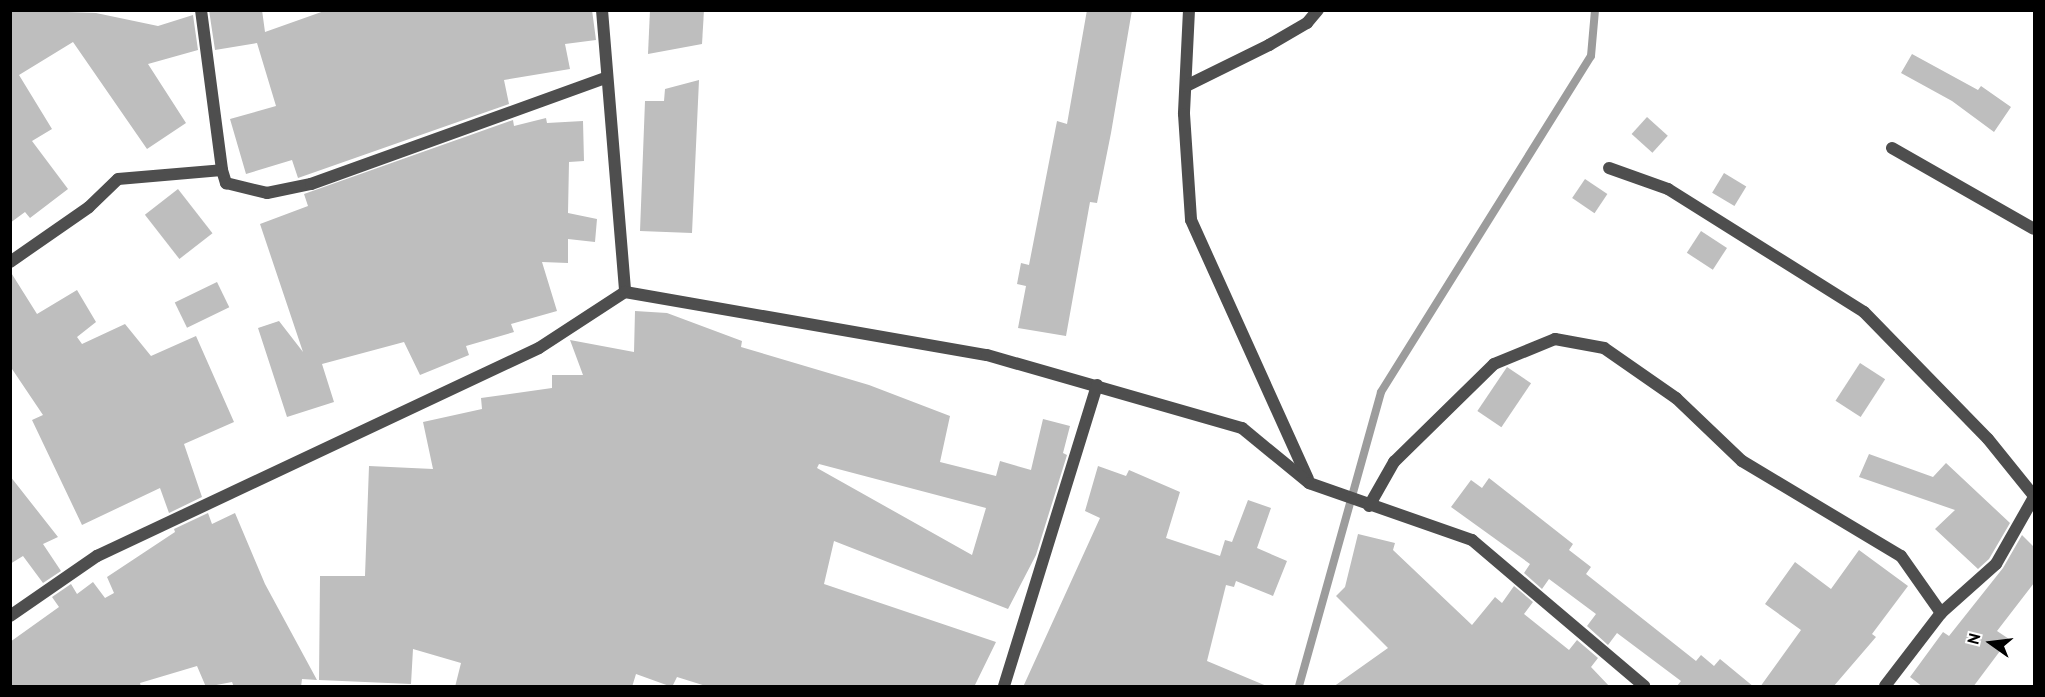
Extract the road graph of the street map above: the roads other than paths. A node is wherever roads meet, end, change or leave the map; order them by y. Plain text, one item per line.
1 (201, 10) edge
2 (602, 10) edge
3 (1189, 10) edge
4 (1318, 10) edge
5 (606, 78) junction
6 (1186, 86) junction
7 (1892, 148) dead end
8 (1609, 168) dead end
9 (222, 170) junction
10 (2034, 229) edge
11 (10, 262) edge
12 (626, 292) junction
13 (1097, 385) junction
14 (1309, 483) junction
15 (2034, 496) edge
16 (1370, 506) junction
17 (1941, 614) junction
18 (10, 616) edge
19 (1004, 687) edge
20 (1644, 687) edge
21 (1885, 687) edge

1 - 9 street
2 - 5 street
3 - 6 street
4 - 6 street
5 - 9 street
5 - 12 street
6 - 14 street
7 - 10 street
8 - 15 street
9 - 11 street
12 - 13 street
12 - 18 street
13 - 14 street
13 - 19 street
14 - 16 street
15 - 17 street
16 - 17 street
16 - 20 street
17 - 21 street

